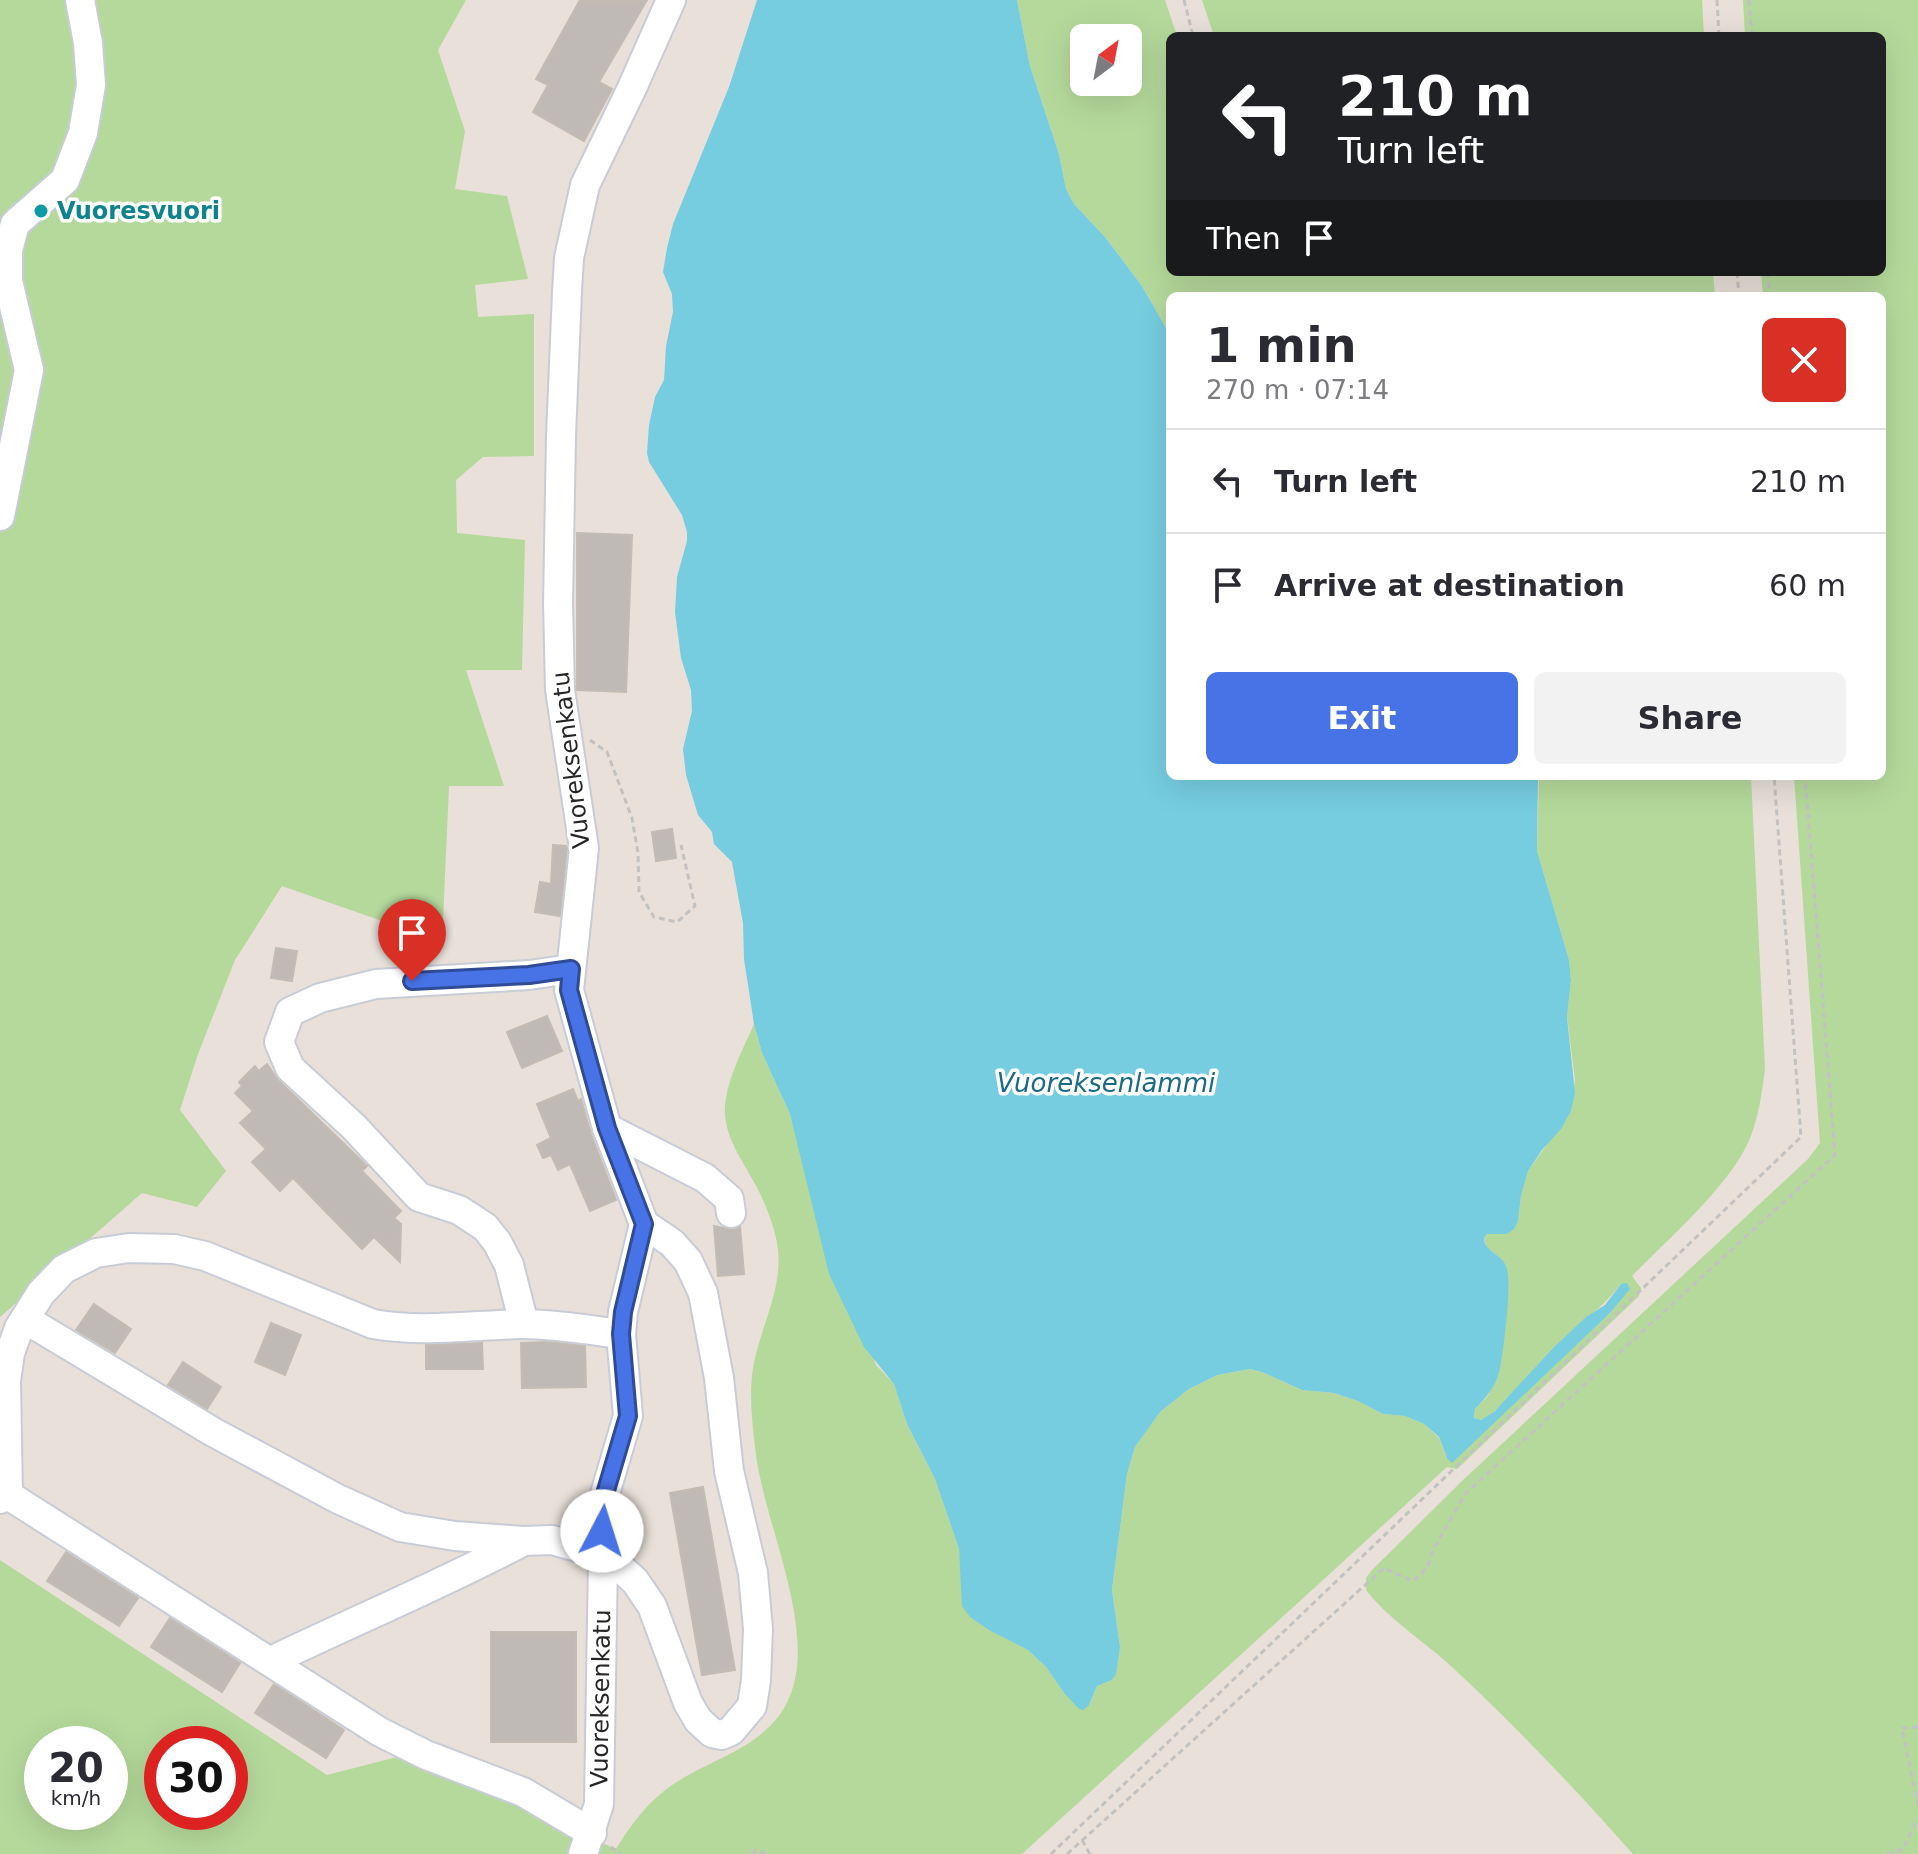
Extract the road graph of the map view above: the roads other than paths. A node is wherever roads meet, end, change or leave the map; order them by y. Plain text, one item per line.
1 (80, 0) edge
2 (671, 0) edge
3 (0, 516) edge
4 (571, 969) junction
5 (607, 1128) junction
6 (731, 1213) dead end
7 (644, 1224) junction
8 (25, 1319) junction
9 (524, 1324) junction
10 (621, 1334) junction
11 (4, 1497) edge
12 (523, 1541) junction
13 (603, 1557) junction
14 (271, 1661) junction
15 (588, 1843) edge

1 - 3 street
2 - 4 street, Vuoreksenkatu
4 - 5 street, Vuoreksenkatu
4 - 9 street
5 - 6 street
5 - 7 street, Vuoreksenkatu
7 - 10 street, Vuoreksenkatu
7 - 13 street
8 - 9 street
8 - 11 street
8 - 12 street
9 - 10 street
10 - 13 street, Vuoreksenkatu
11 - 14 street
12 - 13 street
12 - 14 street
13 - 15 street, Vuoreksenkatu
14 - 15 street

